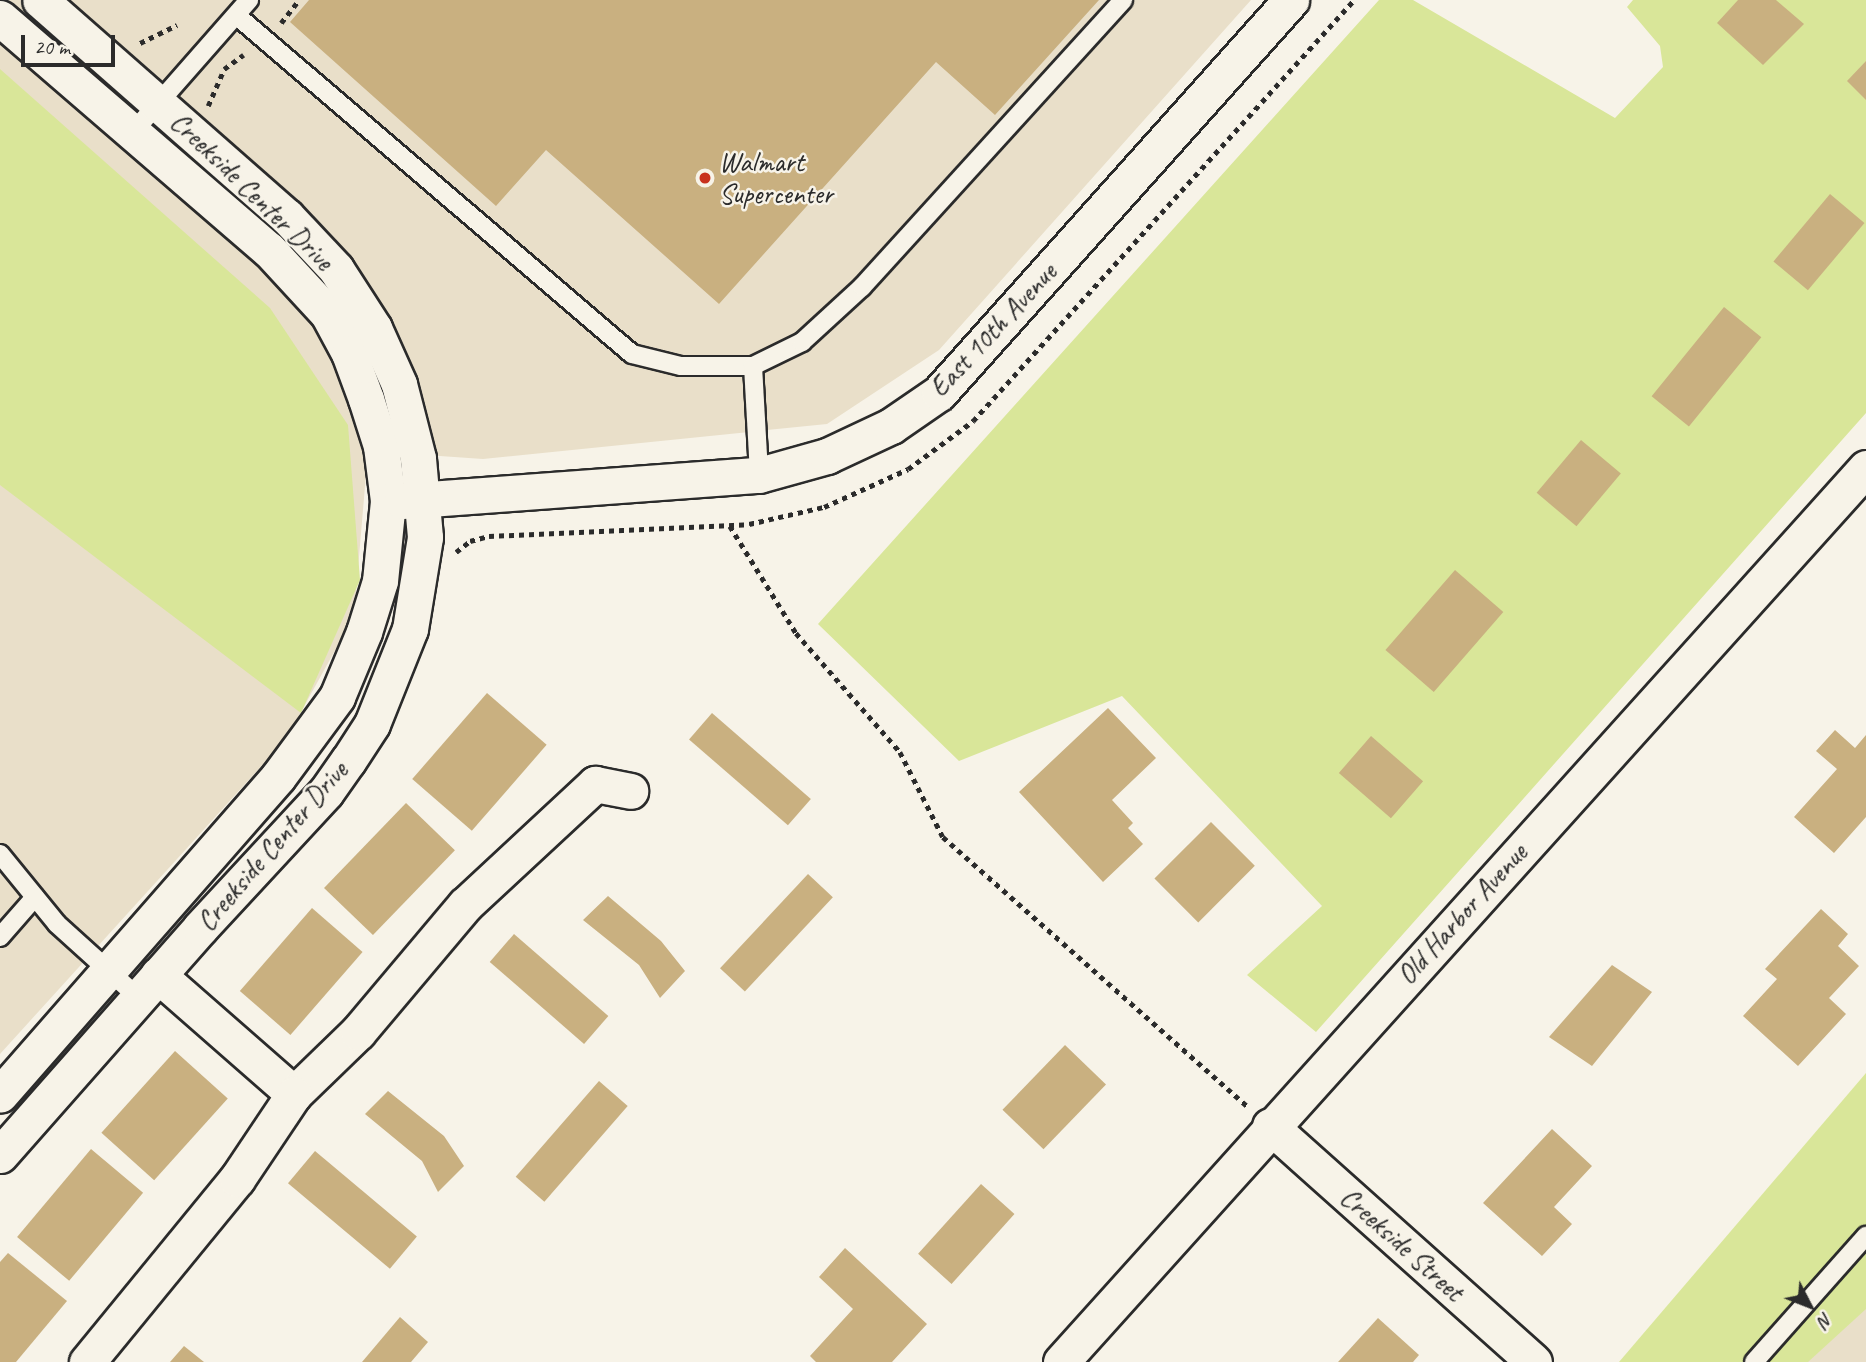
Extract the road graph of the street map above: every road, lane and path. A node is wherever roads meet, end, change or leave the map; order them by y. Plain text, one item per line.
1 (40, 0) edge
2 (249, 0) edge
3 (1123, 0) edge
4 (1291, 0) edge
5 (1354, 0) edge
6 (236, 15) junction
7 (0, 18) edge
8 (159, 102) junction
9 (133, 132) junction
10 (753, 366) junction
11 (1866, 468) edge
12 (759, 475) junction
13 (424, 500) junction
14 (388, 501) junction
15 (730, 525) junction
16 (450, 564) dead end
17 (629, 791) dead end
18 (0, 854) edge
19 (35, 898) junction
20 (0, 937) edge
21 (108, 970) junction
22 (148, 986) junction
23 (0, 1094) edge
24 (294, 1094) junction
25 (1270, 1126) junction
26 (0, 1155) edge
27 (1866, 1236) edge
28 (87, 1362) edge
29 (1061, 1362) edge
30 (1534, 1362) edge
31 (1754, 1362) edge

1 - 8 street, Creekside Center Drive
2 - 6 lane
3 - 10 lane
4 - 12 street, East 10th Avenue
5 - 15 path
6 - 8 lane
6 - 10 lane
7 - 9 street, Creekside Center Drive
8 - 9 lane
8 - 13 street, Creekside Center Drive
9 - 14 street, Creekside Center Drive
10 - 12 lane
11 - 25 street, Old Harbor Avenue
12 - 13 street, East 10th Avenue
13 - 14 street, East 10th Avenue
13 - 22 street, Creekside Center Drive
14 - 21 street, Creekside Center Drive
15 - 16 path
15 - 25 path
17 - 24 street
18 - 19 lane
19 - 20 lane
19 - 21 lane
21 - 22 lane
21 - 23 street, Creekside Center Drive
22 - 24 street
22 - 26 street, Creekside Center Drive
24 - 28 street
25 - 29 street, Old Harbor Avenue
25 - 30 street, Creekside Street
27 - 31 lane

